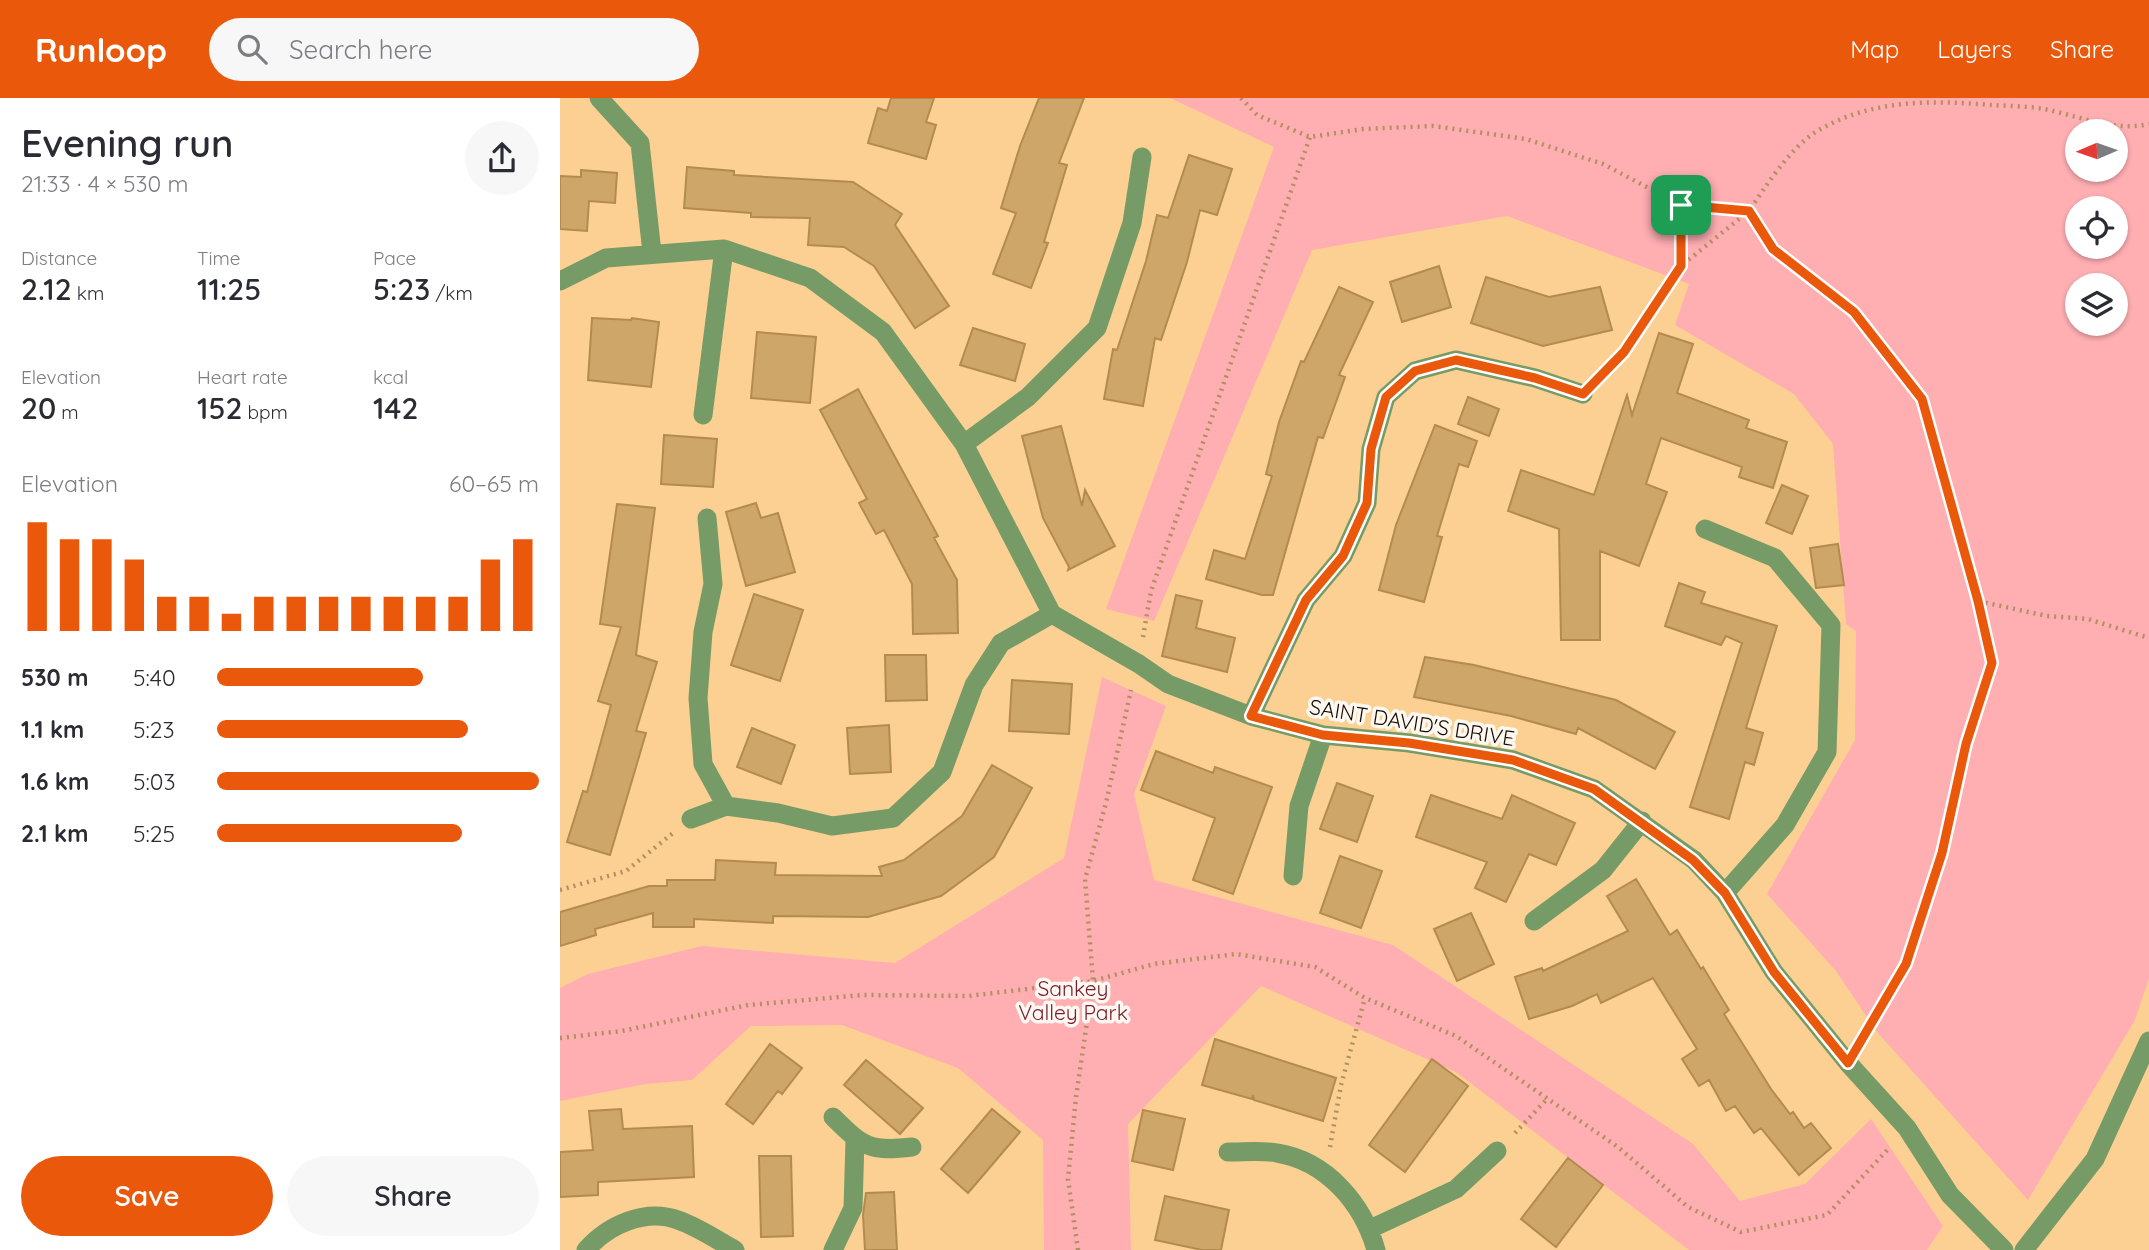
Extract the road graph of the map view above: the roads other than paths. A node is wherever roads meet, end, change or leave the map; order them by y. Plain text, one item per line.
1 (599, 98) edge
2 (1142, 157) dead end
3 (724, 249) junction
4 (652, 253) junction
5 (560, 281) edge
6 (1583, 394) road end
7 (703, 415) dead end
8 (964, 444) junction
9 (707, 518) dead end
10 (1704, 529) dead end
11 (1052, 614) junction
12 (1251, 716) junction
13 (1323, 735) junction
14 (726, 806) junction
15 (691, 819) road end
16 (1642, 821) junction
17 (1293, 876) dead end
18 (1725, 893) junction
19 (1534, 921) dead end
20 (2149, 1041) edge
21 (2143, 1073) edge
22 (833, 1117) dead end
23 (855, 1140) junction
24 (912, 1147) dead end
25 (1228, 1152) dead end
26 (1497, 1152) road end
27 (1370, 1229) junction
28 (586, 1250) edge
29 (736, 1250) edge
30 (833, 1250) edge
31 (1376, 1250) edge
32 (2004, 1250) edge
33 (2024, 1250) edge

1 - 4 street
2 - 8 street
3 - 4 street
3 - 7 street
3 - 8 street
4 - 5 street
6 - 12 street
8 - 11 street
9 - 14 street
10 - 18 street
11 - 12 street, SAINT DAVID'S DRIVE
11 - 14 street
12 - 13 street, SAINT DAVID'S DRIVE
13 - 16 street, SAINT DAVID'S DRIVE
13 - 17 street
14 - 15 street
16 - 18 street, SAINT DAVID'S DRIVE
16 - 19 street
18 - 32 street, SAINT DAVID'S DRIVE
20 - 21 street
21 - 33 street
22 - 23 street
23 - 24 street
23 - 30 street
25 - 27 street
26 - 27 street
27 - 31 street
28 - 29 street

